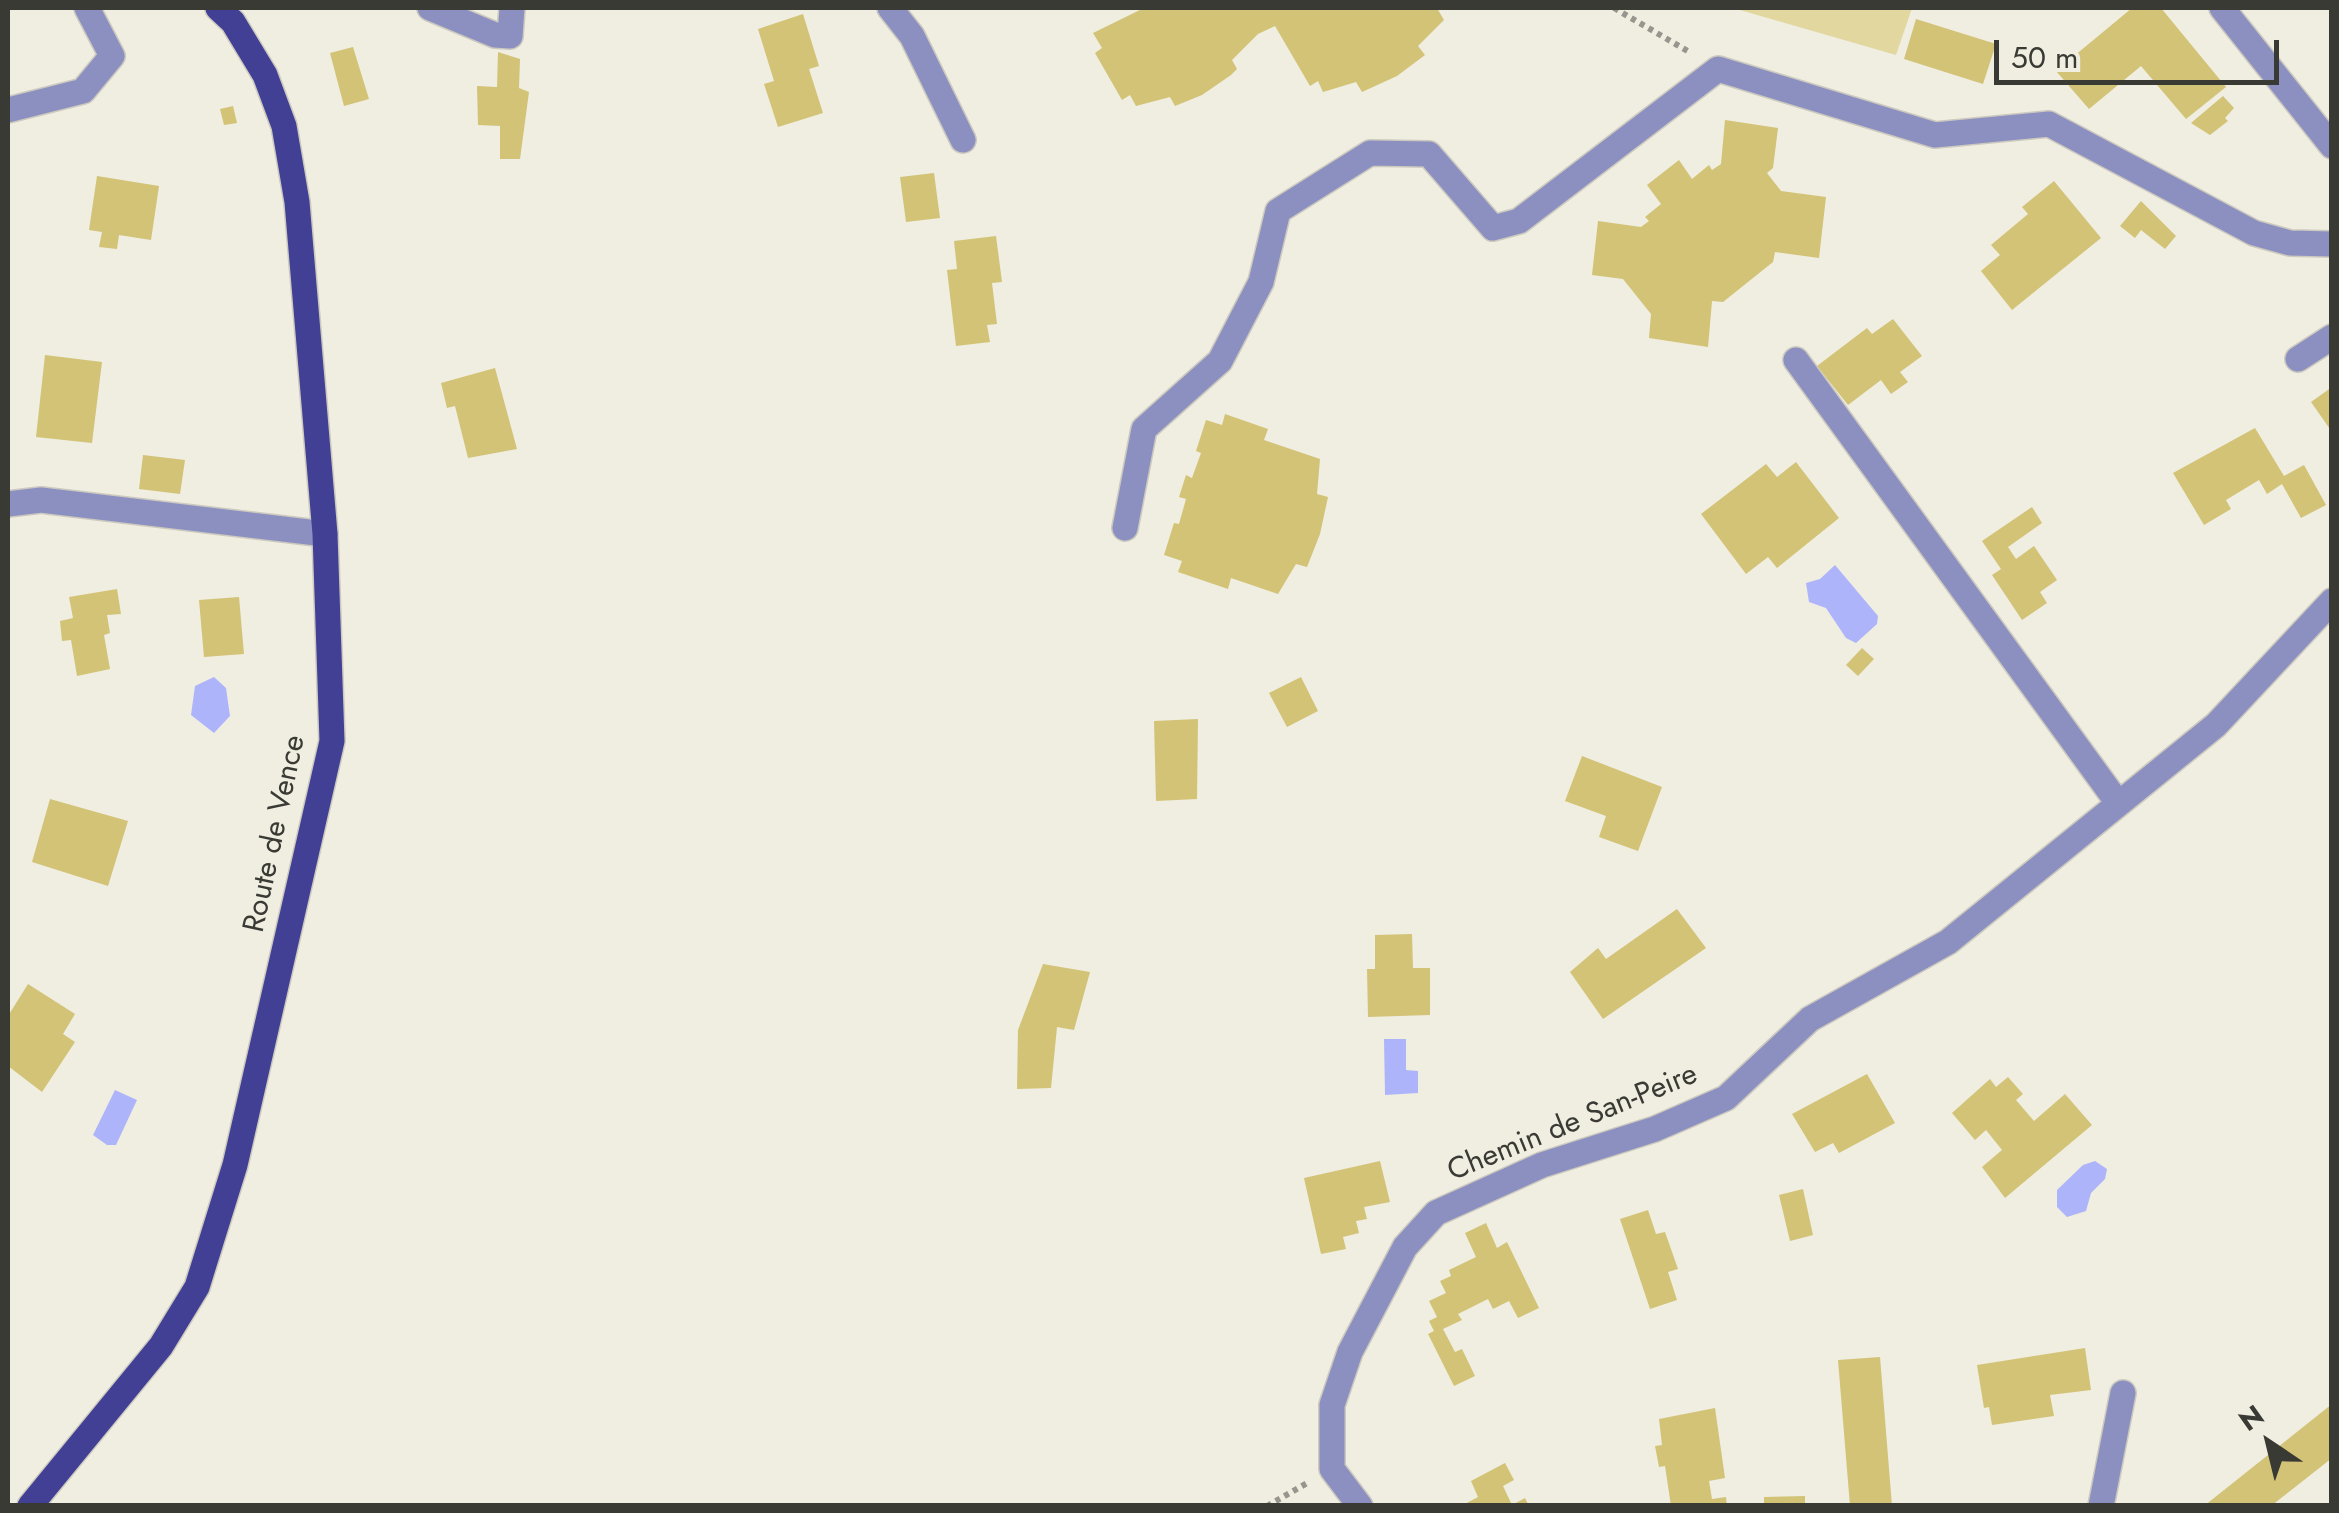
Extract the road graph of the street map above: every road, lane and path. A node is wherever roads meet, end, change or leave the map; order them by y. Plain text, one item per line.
1 (86, 8) edge
2 (218, 8) edge
3 (430, 8) edge
4 (512, 8) edge
5 (890, 8) edge
6 (1614, 8) edge
7 (2222, 8) edge
8 (1718, 69) junction
9 (8, 110) edge
10 (964, 140) dead end
11 (2332, 146) edge
12 (2332, 244) edge
13 (2332, 337) edge
14 (1796, 360) dead end
15 (2298, 360) dead end
16 (8, 504) edge
17 (1125, 528) dead end
18 (326, 534) junction
19 (2332, 601) edge
20 (2118, 803) junction
21 (2123, 1393) dead end
22 (1332, 1470) junction
23 (30, 1506) edge
24 (1267, 1506) edge
25 (1360, 1506) edge
26 (2101, 1506) edge

1 - 9 street
2 - 18 main road, Route de Vence
3 - 4 street
5 - 10 street
6 - 8 path
7 - 11 street
8 - 12 street
8 - 17 street
13 - 15 street
14 - 20 street
16 - 18 street
18 - 23 main road, Route de Vence
19 - 20 street, Chemin de San-Peire
20 - 22 street, Chemin de San-Peire
21 - 26 street
22 - 24 path
22 - 25 street

